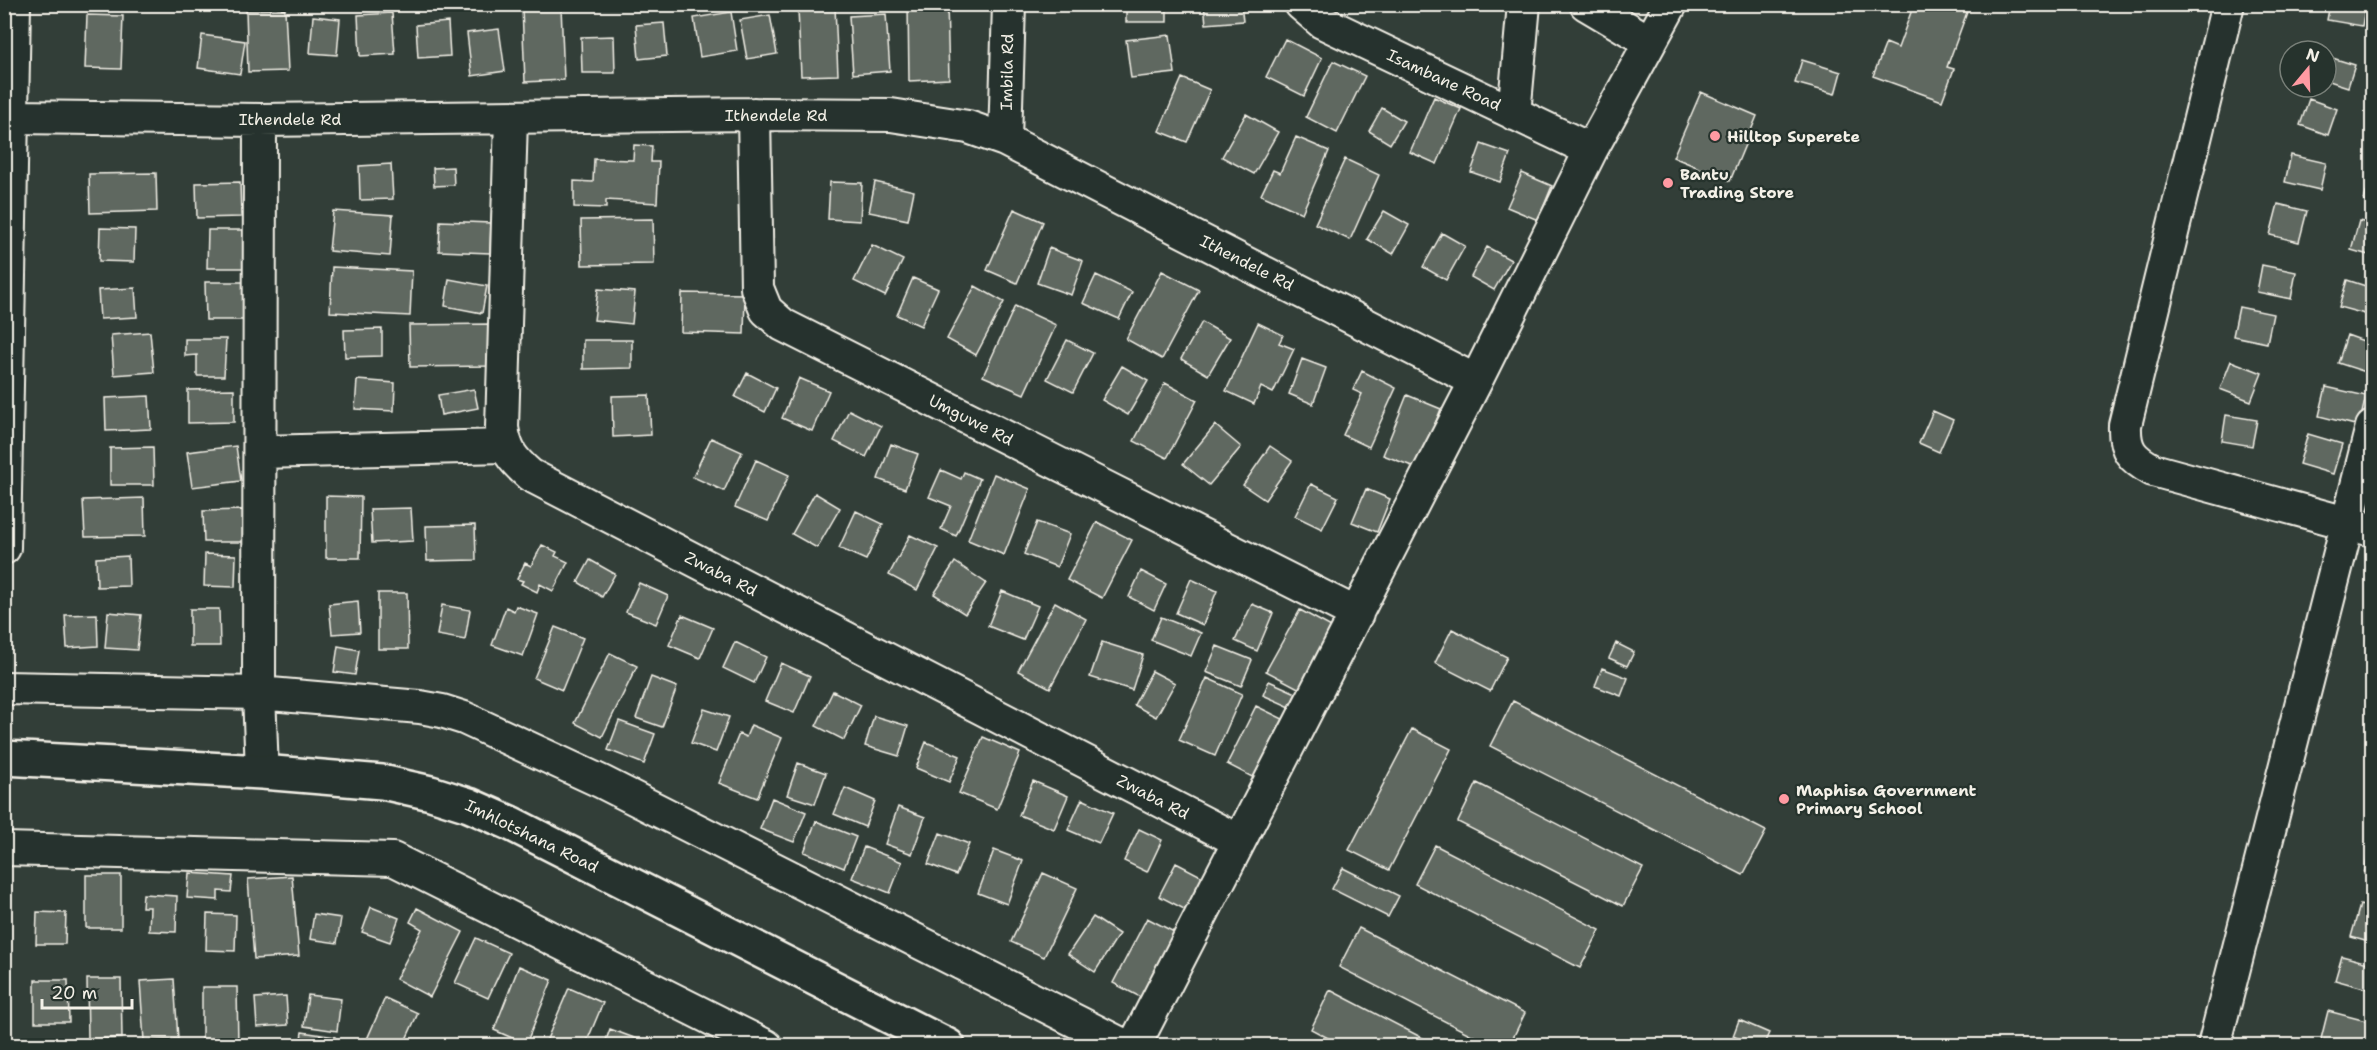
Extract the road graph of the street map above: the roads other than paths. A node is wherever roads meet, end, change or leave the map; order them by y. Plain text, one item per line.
1 (14, 4) edge
2 (1009, 4) edge
3 (1301, 4) edge
4 (1524, 4) edge
5 (1586, 4) edge
6 (1671, 4) edge
7 (2228, 4) edge
8 (1650, 42) junction
9 (754, 114) junction
10 (1514, 114) junction
11 (14, 117) junction
12 (511, 118) junction
13 (260, 120) junction
14 (1005, 140) junction
15 (1591, 150) junction
16 (1476, 381) junction
17 (2373, 427) edge
18 (505, 446) junction
19 (260, 452) junction
20 (2360, 527) edge
21 (4, 548) edge
22 (1357, 614) junction
23 (4, 688) edge
24 (259, 693) junction
25 (4, 758) edge
26 (262, 772) junction
27 (1239, 841) junction
28 (4, 849) edge
29 (766, 1046) edge
30 (948, 1046) edge
31 (1125, 1046) edge
32 (1134, 1046) edge
33 (2214, 1046) edge

1 - 11 street
2 - 14 street, Imbila Rd
3 - 10 street, Isambane Road
4 - 10 street
5 - 8 street
6 - 8 street
7 - 20 street
8 - 15 street
9 - 12 street, Ithendele Rd
9 - 14 street, Ithendele Rd
9 - 22 street, Umguwe Rd
10 - 15 street, Isambane Road
11 - 13 street, Ithendele Rd
11 - 21 street
12 - 13 street, Ithendele Rd
12 - 18 street
13 - 19 street
14 - 16 street, Ithendele Rd
15 - 16 street
16 - 22 street
17 - 20 street
18 - 19 street
18 - 27 street, Zwaba Rd
19 - 24 street
20 - 33 street
22 - 27 street
23 - 24 street
24 - 26 street
24 - 31 street
25 - 26 street, Imhlotshana Road
26 - 30 street, Imhlotshana Road
27 - 32 street
28 - 29 street

